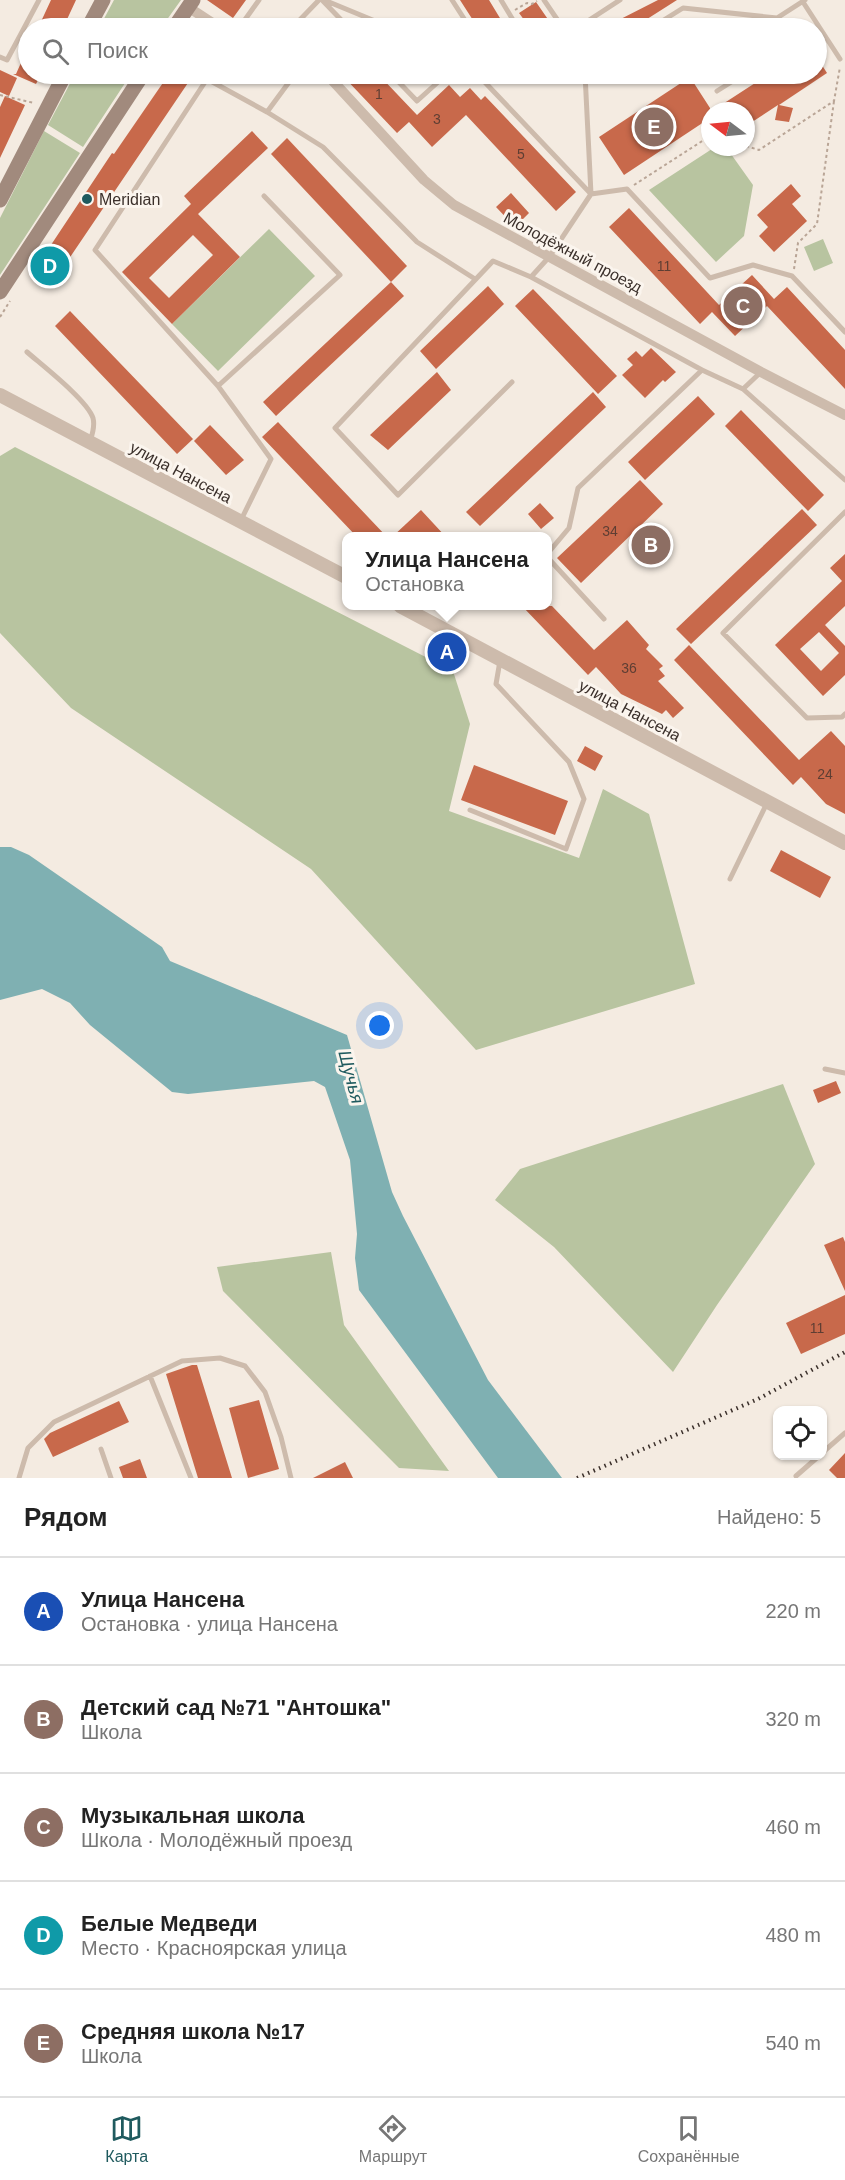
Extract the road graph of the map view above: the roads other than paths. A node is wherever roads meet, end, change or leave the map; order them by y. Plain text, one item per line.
1 (39, 0) edge
2 (103, 0) edge
3 (259, 0) edge
4 (322, 0) edge
5 (452, 0) edge
6 (501, 0) edge
7 (543, 0) edge
8 (620, 0) edge
9 (698, 0) edge
10 (804, 1) edge
11 (191, 4) edge
12 (697, 9) junction
13 (29, 18) edge
14 (93, 18) edge
15 (181, 18) edge
16 (208, 18) edge
17 (246, 18) edge
18 (303, 18) edge
19 (339, 18) edge
20 (367, 18) edge
21 (464, 18) edge
22 (512, 18) edge
23 (556, 18) edge
24 (592, 18) edge
25 (667, 18) edge
26 (777, 18) joint
27 (815, 18) edge
28 (18, 38) edge
29 (827, 38) edge
30 (0, 57) edge
31 (840, 59) road end
32 (60, 84) edge
33 (136, 84) edge
34 (204, 84) edge
35 (222, 84) edge
36 (288, 84) edge
37 (336, 84) edge
38 (401, 84) edge
39 (436, 84) edge
40 (486, 84) edge
41 (586, 84) edge
42 (728, 84) edge
43 (717, 91) dead end
44 (267, 112) junction
45 (591, 194) junction
46 (264, 196) dead end
47 (0, 200) edge
48 (550, 256) junction
49 (531, 277) junction
50 (475, 279) junction
51 (0, 292) edge
52 (845, 332) edge
53 (27, 352) dead end
54 (702, 370) junction
55 (761, 372) junction
56 (512, 382) dead end
57 (218, 386) junction
58 (743, 389) junction
59 (0, 395) edge
60 (845, 415) edge
61 (89, 442) junction
62 (845, 480) edge
63 (845, 512) edge
64 (240, 521) junction
65 (552, 548) edge
66 (552, 562) edge
67 (342, 575) edge
68 (408, 610) edge
69 (604, 619) dead end
70 (500, 659) junction
71 (844, 717) edge
72 (768, 802) junction
73 (470, 810) dead end
74 (845, 843) edge
75 (730, 879) dead end
76 (825, 1069) dead end
77 (845, 1073) edge
78 (150, 1376) junction
79 (845, 1433) edge
80 (101, 1449) dead end
81 (827, 1449) edge
82 (814, 1460) edge
83 (796, 1476) dead end
84 (19, 1478) edge
85 (111, 1478) edge
86 (191, 1478) edge
87 (291, 1478) edge

1 - 13 lane
2 - 14 main road
3 - 17 lane
4 - 18 lane
4 - 19 lane
4 - 20 lane
5 - 21 lane
6 - 22 lane
7 - 23 lane
8 - 24 lane
9 - 12 lane
10 - 26 lane
10 - 27 lane
11 - 15 main road
11 - 16 street
12 - 25 lane
12 - 26 lane
28 - 30 lane
29 - 31 lane
32 - 47 main road
33 - 51 main road
34 - 57 lane
35 - 44 lane
36 - 44 lane
37 - 48 street, Молодёжный проезд
38 - 39 lane
40 - 45 lane
41 - 45 lane
42 - 43 lane
44 - 50 lane
45 - 48 lane
45 - 52 lane
46 - 57 lane
48 - 49 lane
48 - 55 street, Молодёжный проезд
49 - 50 lane
49 - 54 lane
50 - 56 lane
53 - 61 lane
54 - 58 lane
54 - 65 lane
55 - 58 lane
55 - 60 street, Молодёжный проезд
57 - 64 lane
58 - 62 lane
59 - 61 street, улица Нансена
61 - 64 street, улица Нансена
63 - 71 lane
64 - 67 street, улица Нансена
66 - 69 lane
68 - 70 street, улица Нансена
70 - 72 street, улица Нансена
70 - 73 lane
72 - 74 street, улица Нансена
72 - 75 lane
76 - 77 lane
78 - 84 lane
78 - 86 lane
78 - 87 lane
79 - 81 lane
80 - 85 lane
82 - 83 lane

